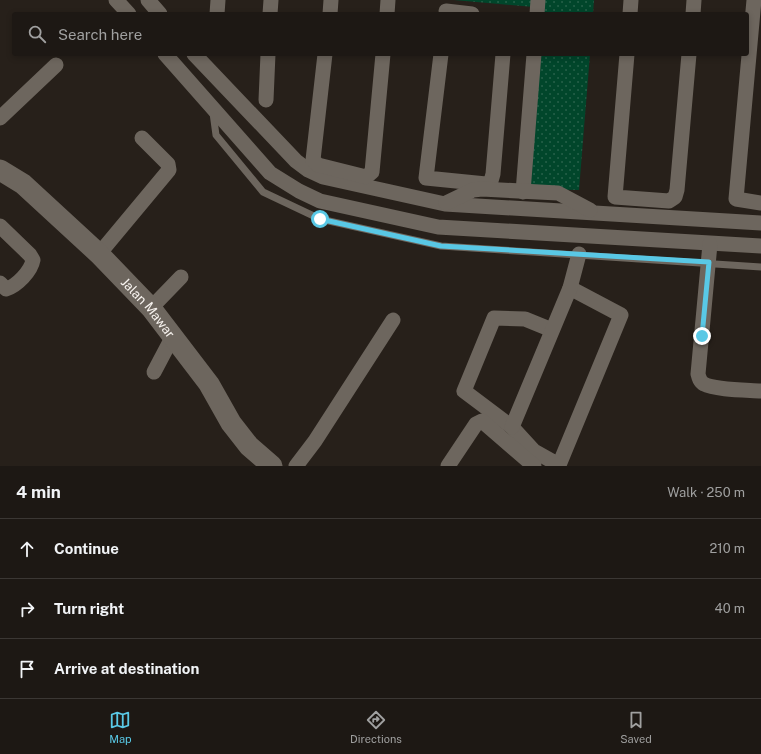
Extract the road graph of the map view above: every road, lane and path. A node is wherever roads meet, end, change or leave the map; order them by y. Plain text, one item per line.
1 (116, 0) edge
2 (148, 0) edge
3 (218, 0) edge
4 (271, 0) edge
5 (331, 0) edge
6 (388, 0) edge
7 (538, 0) edge
8 (632, 0) edge
9 (694, 0) edge
10 (754, 0) edge
11 (446, 8) edge
12 (127, 12) edge
13 (158, 12) edge
14 (217, 12) edge
15 (270, 12) edge
16 (330, 12) edge
17 (387, 12) edge
18 (463, 12) edge
19 (537, 12) edge
20 (630, 12) edge
21 (693, 12) edge
22 (749, 55) edge
23 (167, 56) edge
24 (196, 56) edge
25 (268, 56) edge
26 (325, 56) edge
27 (383, 56) edge
28 (441, 56) edge
29 (503, 56) edge
30 (534, 56) edge
31 (627, 56) edge
32 (689, 56) edge
33 (749, 56) edge
34 (56, 65) dead end
35 (266, 100) dead end
36 (213, 108) junction
37 (0, 118) edge
38 (142, 138) dead end
39 (0, 170) edge
40 (523, 192) junction
41 (761, 203) edge
42 (445, 204) junction
43 (594, 212) junction
44 (761, 223) edge
45 (0, 226) edge
46 (710, 244) junction
47 (761, 246) edge
48 (99, 254) junction
49 (579, 254) junction
50 (709, 262) junction
51 (761, 267) edge
52 (181, 277) dead end
53 (0, 283) edge
54 (570, 288) junction
55 (151, 308) junction
56 (393, 320) dead end
57 (552, 330) junction
58 (172, 336) junction
59 (154, 372) dead end
60 (761, 391) edge
61 (512, 427) junction
62 (272, 466) edge
63 (296, 466) edge
64 (448, 466) edge
65 (534, 466) edge

1 - 12 street
2 - 13 street
3 - 14 street
4 - 15 street
5 - 16 street
6 - 17 street
7 - 19 street
8 - 20 street
9 - 21 street
10 - 22 street
11 - 18 street
23 - 36 street
24 - 42 street
25 - 35 street
26 - 27 street
28 - 29 street
30 - 40 street
31 - 32 street
33 - 41 street
34 - 37 street
36 - 46 street
36 - 49 lane
38 - 48 street
39 - 48 street, Jalan Mawar
40 - 42 street
40 - 43 street
42 - 43 street
43 - 44 street
45 - 53 street
46 - 47 street
46 - 50 street
48 - 55 street, Jalan Mawar
49 - 50 lane
49 - 54 street
50 - 51 lane
50 - 60 street
52 - 55 street
54 - 57 street
54 - 61 street
55 - 58 street, Jalan Mawar
56 - 63 street
57 - 61 street
57 - 61 street
58 - 59 street
58 - 62 street, Jalan Mawar
64 - 65 street

